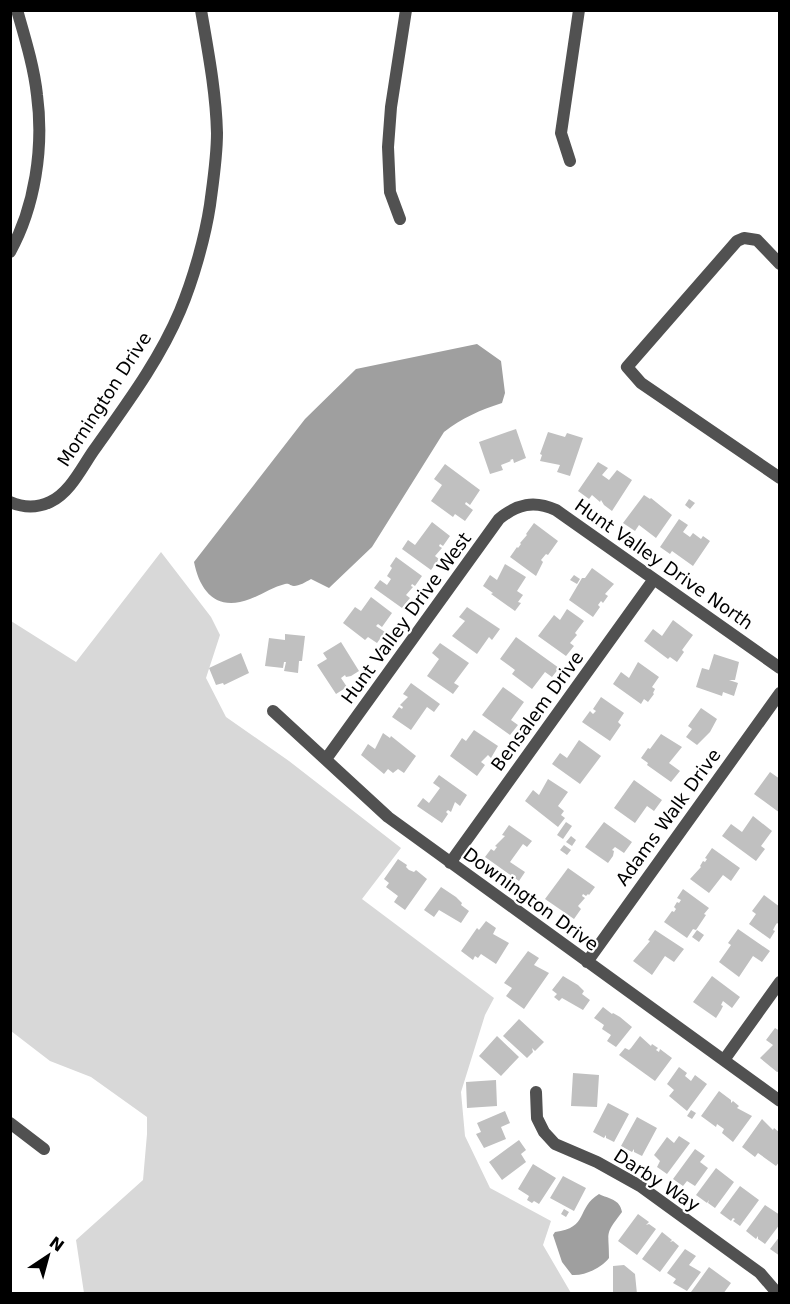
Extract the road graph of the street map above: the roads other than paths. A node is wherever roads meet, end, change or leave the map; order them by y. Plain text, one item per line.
1 (17, 10) edge
2 (201, 10) edge
3 (406, 10) edge
4 (579, 10) edge
5 (570, 161) dead end
6 (400, 219) dead end
7 (10, 252) edge
8 (780, 264) edge
9 (780, 478) edge
10 (10, 502) edge
11 (522, 505) joint
12 (654, 579) junction
13 (780, 668) edge
14 (780, 693) edge
15 (273, 711) dead end
16 (326, 759) junction
17 (450, 863) junction
18 (586, 962) junction
19 (780, 982) edge
20 (724, 1060) junction
21 (536, 1092) dead end
22 (780, 1101) edge
23 (10, 1123) edge
24 (44, 1149) dead end
25 (778, 1293) edge

1 - 7 street
2 - 10 street, Mornington Drive
3 - 6 street
4 - 5 street
8 - 9 street
11 - 12 street, Hunt Valley Drive North
11 - 16 street, Hunt Valley Drive West
12 - 13 street, Hunt Valley Drive North
12 - 17 street, Bensalem Drive
14 - 18 street, Adams Walk Drive
15 - 16 street, Downington Drive
16 - 17 street, Downington Drive
17 - 18 street, Downington Drive
18 - 20 street, Downington Drive
19 - 20 street
20 - 22 street, Downington Drive
21 - 25 street, Darby Way
23 - 24 street

